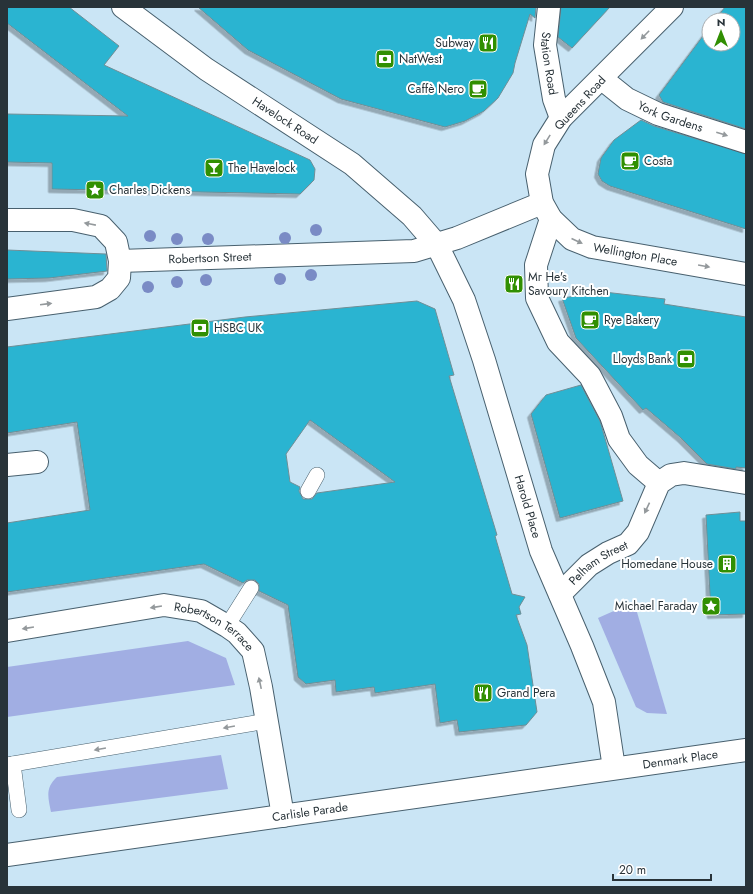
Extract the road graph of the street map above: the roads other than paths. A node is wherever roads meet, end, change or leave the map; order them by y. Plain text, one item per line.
1 (123, 7) edge
2 (549, 7) edge
3 (672, 7) edge
4 (602, 79) junction
5 (561, 118) junction
6 (746, 142) edge
7 (547, 211) junction
8 (7, 220) edge
9 (437, 245) junction
10 (120, 261) junction
11 (746, 274) edge
12 (7, 309) edge
13 (37, 462) dead end
14 (7, 465) edge
15 (317, 475) dead end
16 (659, 483) junction
17 (746, 484) edge
18 (308, 490) dead end
19 (251, 588) dead end
20 (560, 594) junction
21 (227, 626) junction
22 (7, 631) edge
23 (267, 721) junction
24 (746, 750) edge
25 (10, 764) edge
26 (614, 768) junction
27 (19, 810) dead end
28 (283, 816) junction
29 (7, 855) edge

1 - 9 main road, Havelock Road
2 - 5 main road, Station Road
3 -> 4 main road, Queens Road
4 - 5 main road, Queens Road
4 -> 6 main road, York Gardens
5 -> 7 main road, Queens Road
7 - 9 main road
7 -> 11 main road, Wellington Place
7 - 16 main road
10 -> 8 main road
9 - 10 main road, Robertson Street
9 - 20 main road, Harold Place
12 -> 10 main road
13 - 14 main road
15 - 18 lane
16 - 17 main road
16 -> 20 main road, Pelham Street
19 - 21 lane
20 - 26 main road, Harold Place
21 -> 22 main road, Robertson Terrace
23 -> 21 main road, Robertson Terrace
23 -> 25 lane
23 - 28 main road, Robertson Terrace
24 - 26 main road, Denmark Place
25 - 27 lane
26 - 28 main road, Carlisle Parade
28 - 29 main road, Carlisle Parade

